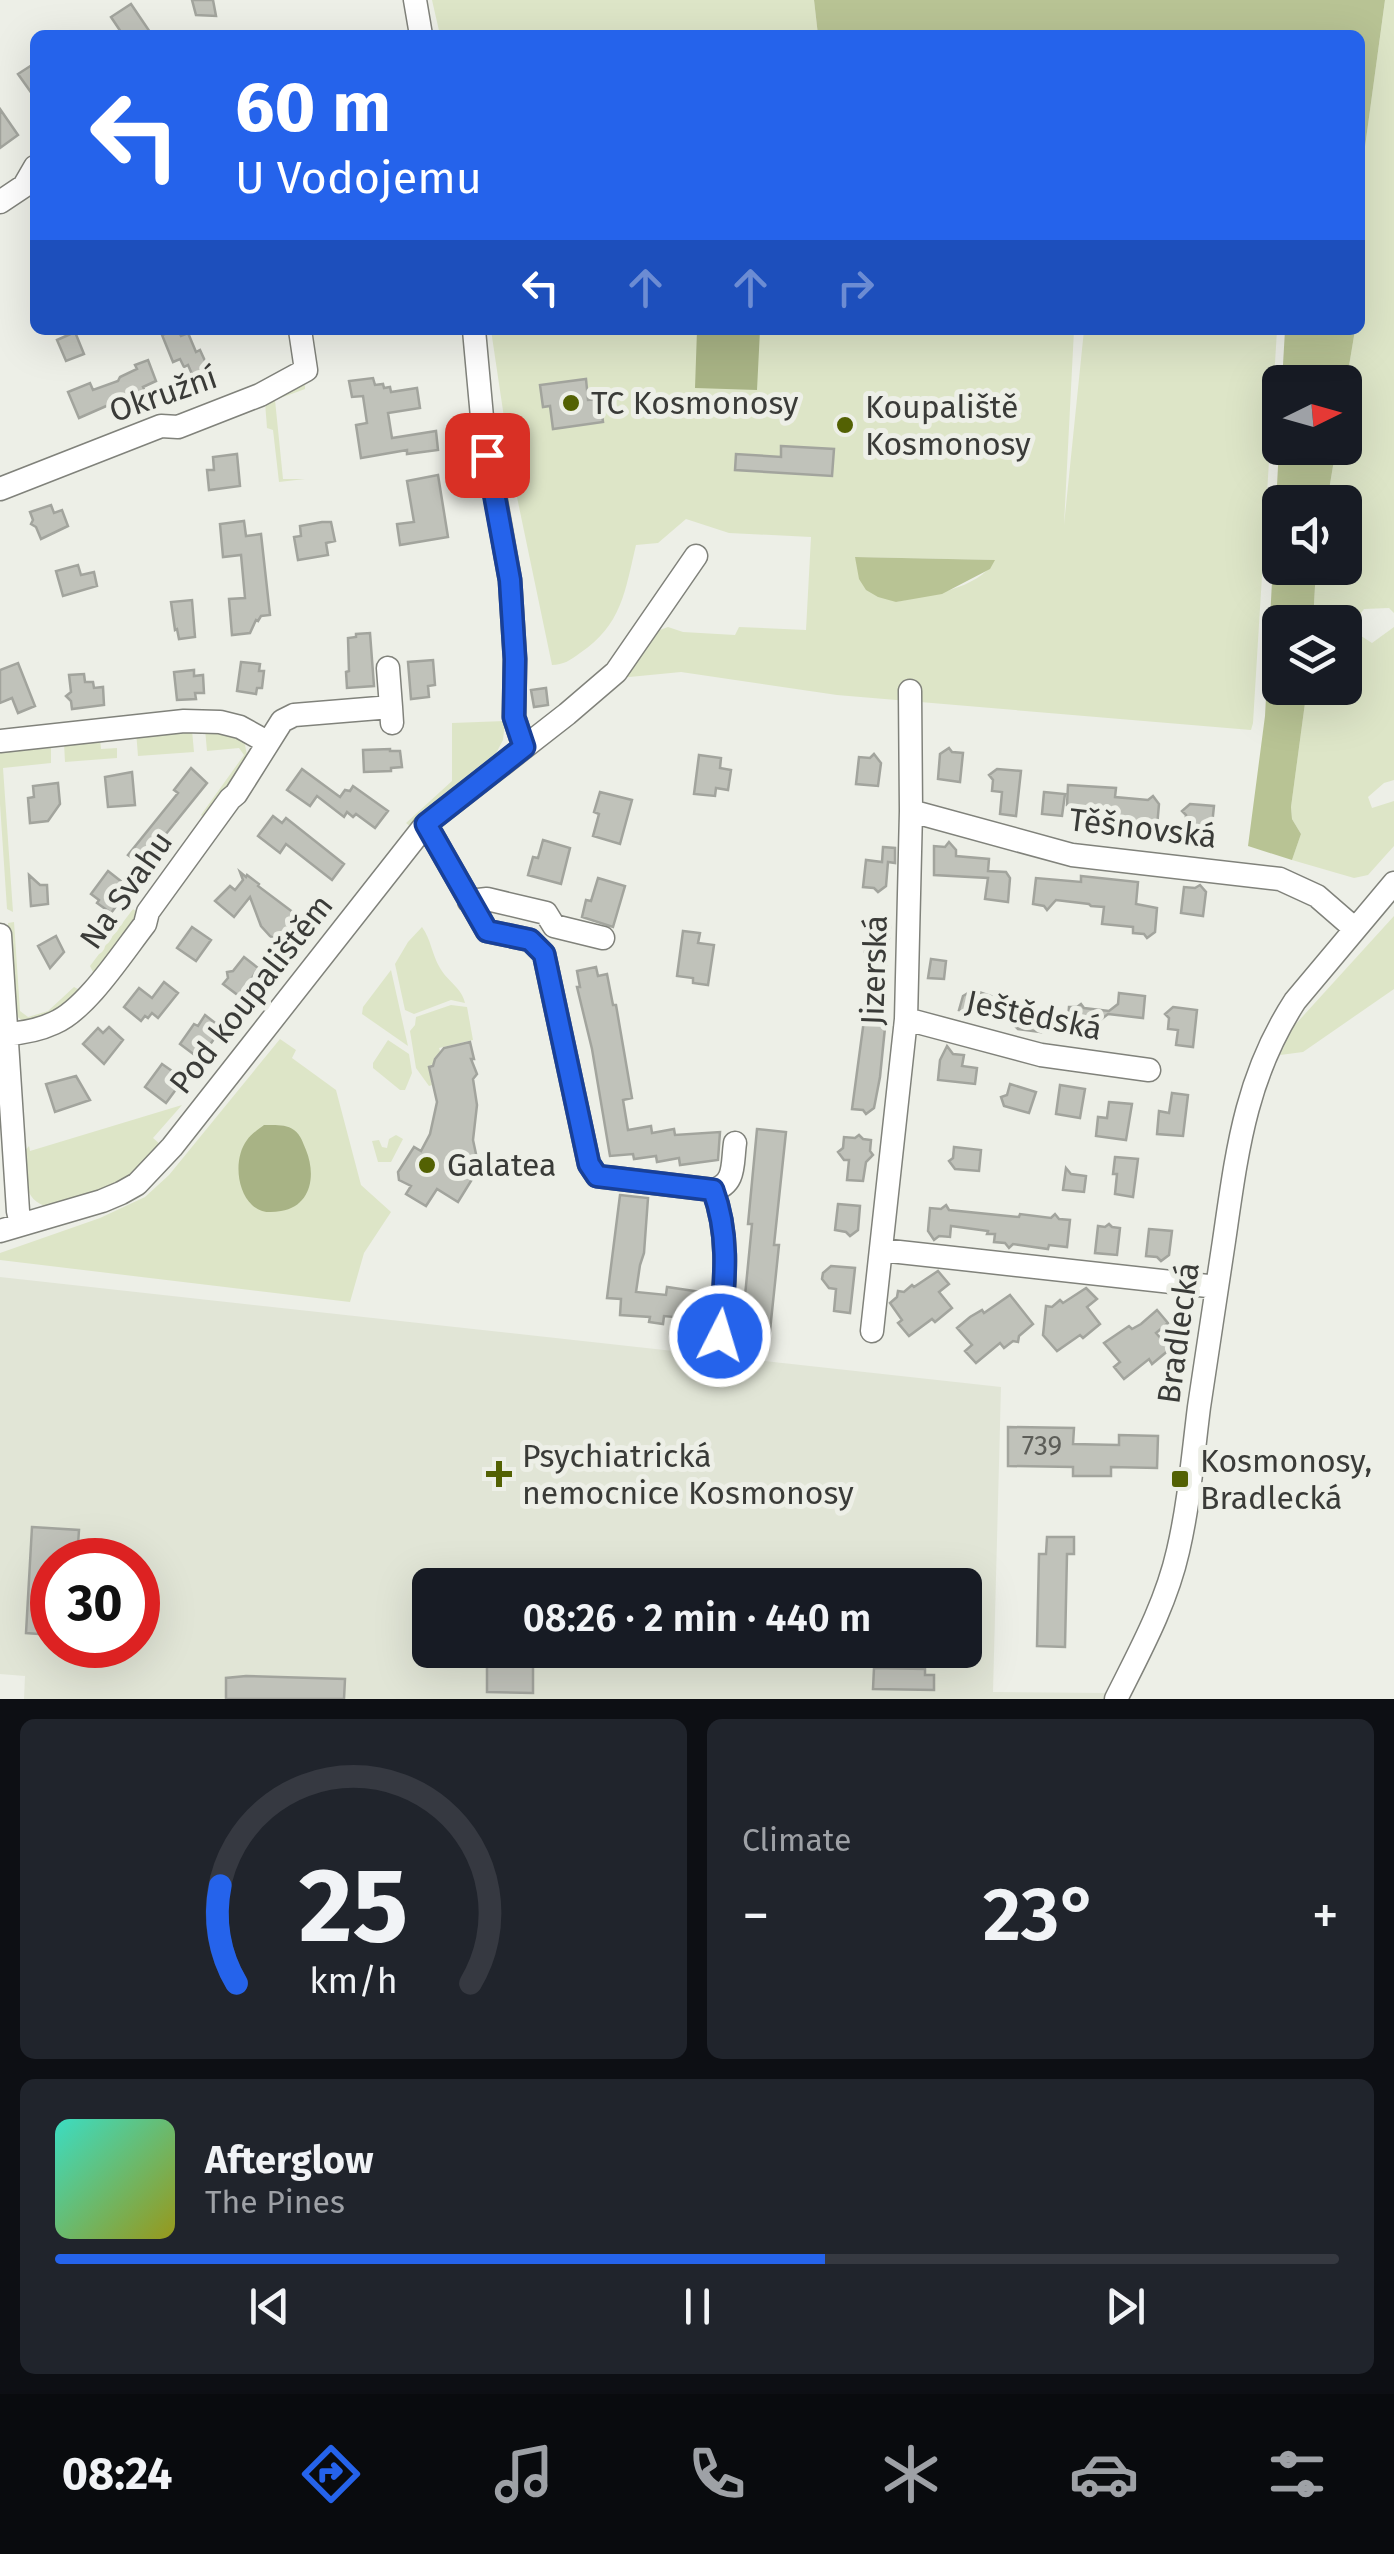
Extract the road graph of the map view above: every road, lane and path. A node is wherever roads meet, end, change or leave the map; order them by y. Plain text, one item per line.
1 (415, 0) edge
2 (419, 30) edge
3 (30, 175) edge
4 (0, 202) edge
5 (301, 335) edge
6 (474, 335) edge
7 (0, 490) edge
8 (696, 556) dead end
9 (388, 668) dead end
10 (910, 691) dead end
11 (568, 714) junction
12 (514, 717) junction
13 (0, 741) edge
14 (267, 742) junction
15 (524, 747) junction
16 (910, 812) junction
17 (426, 824) junction
18 (1394, 883) edge
19 (469, 901) junction
20 (1355, 929) junction
21 (0, 934) edge
22 (603, 938) dead end
23 (906, 1020) junction
24 (7, 1034) junction
25 (1149, 1070) dead end
26 (735, 1143) dead end
27 (713, 1190) junction
28 (11, 1228) edge
29 (881, 1250) junction
30 (1217, 1287) junction
31 (872, 1332) dead end
32 (720, 1336) dead end
33 (1116, 1699) edge

1 - 2 street
3 - 4 street
5 - 7 street, Okružní
6 - 12 street
8 - 11 street, Pod koupalištěm
9 - 14 street, Na Svahu
10 - 16 street, Jizerská
11 - 12 street
11 - 15 street, Pod koupalištěm
12 - 15 street
13 - 14 street
14 - 24 street, Na Svahu
15 - 17 street, Pod koupalištěm
16 - 20 street, Těšnovská
16 - 23 street, Jizerská
17 - 19 street
17 - 28 street, Pod koupalištěm
18 - 20 street, Bradlecká
19 - 22 street
19 - 27 street
20 - 30 street, Bradlecká
21 - 24 street
23 - 25 street, Ještědská
23 - 29 street, Jizerská
24 - 28 street
26 - 27 street
27 - 32 street
29 - 30 street
29 - 31 street, Jizerská
30 - 33 street, Bradlecká

